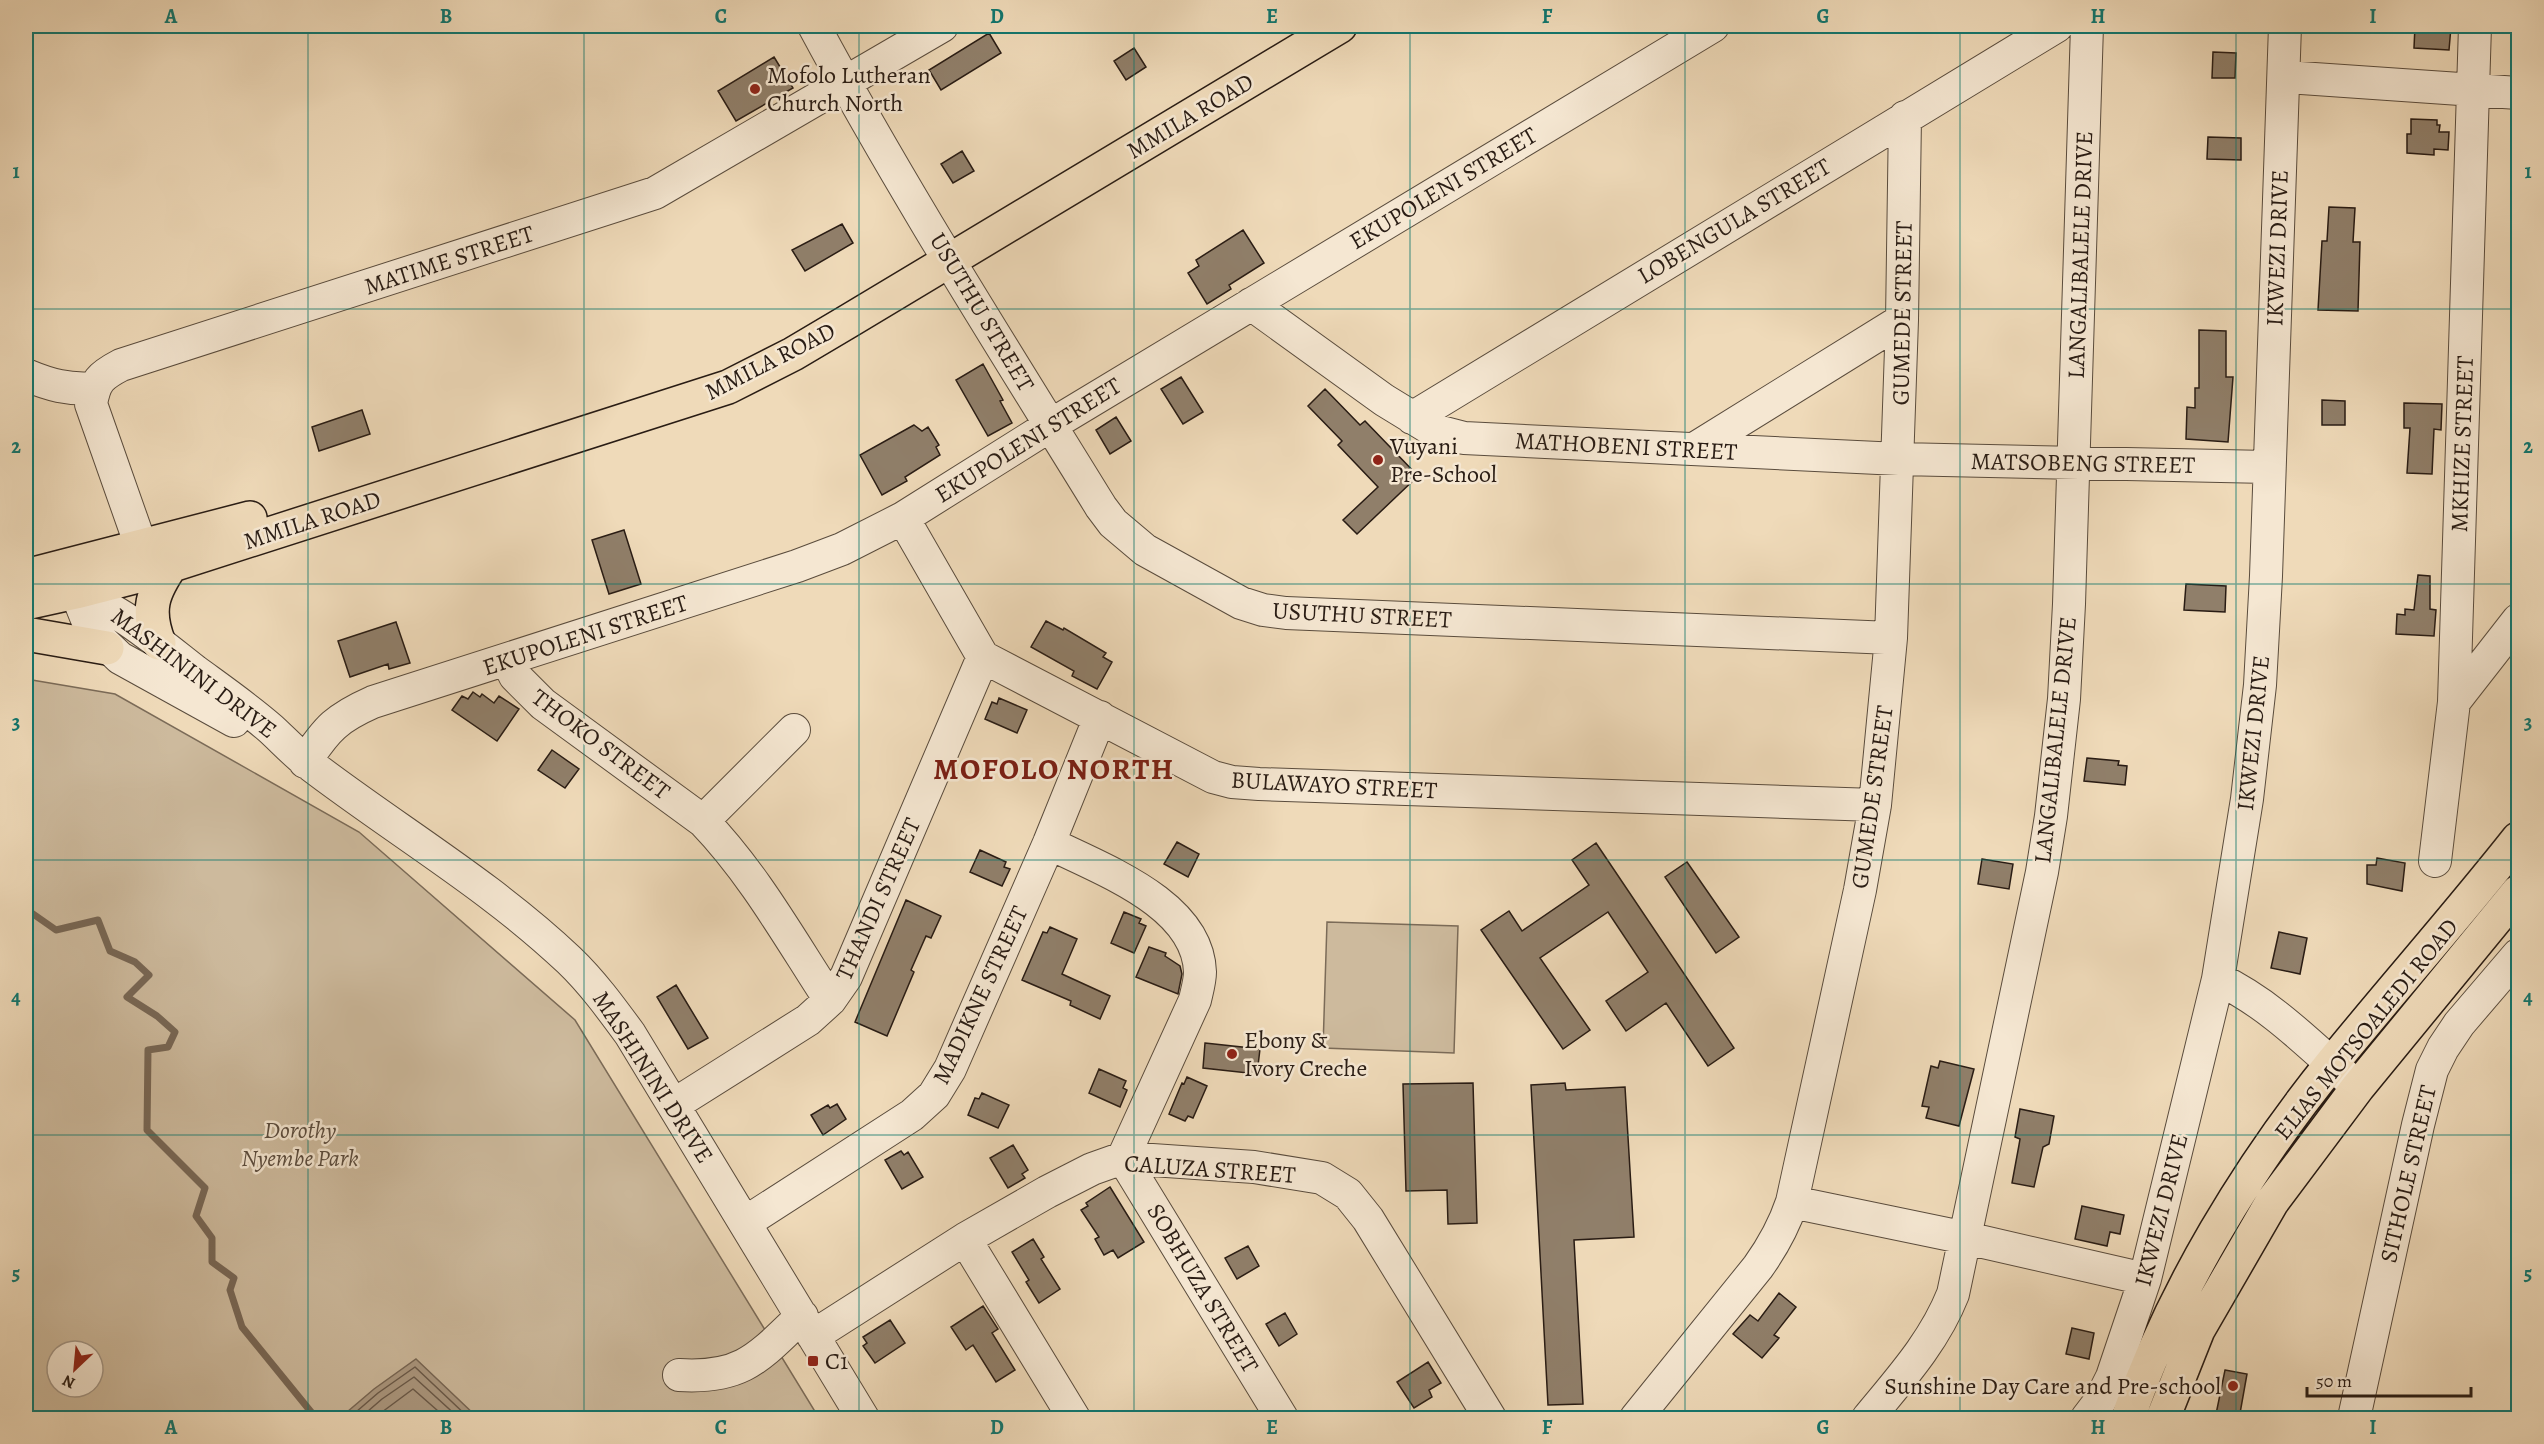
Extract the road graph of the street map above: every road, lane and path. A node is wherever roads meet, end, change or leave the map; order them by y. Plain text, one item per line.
1 (814, 26) edge
2 (942, 26) edge
3 (1309, 26) edge
4 (1340, 26) edge
5 (1713, 26) edge
6 (2057, 26) edge
7 (2087, 26) edge
8 (2285, 26) edge
9 (2475, 26) edge
10 (2284, 77) junction
11 (845, 83) junction
12 (2472, 90) junction
13 (2518, 93) edge
14 (1905, 117) junction
15 (946, 254) junction
16 (1251, 304) junction
17 (1902, 320) junction
18 (26, 375) edge
19 (94, 388) junction
20 (1412, 418) junction
21 (590, 425) junction
22 (1051, 425) junction
23 (1694, 449) junction
24 (1899, 459) junction
25 (2073, 463) junction
26 (2268, 467) junction
27 (903, 518) junction
28 (141, 546) junction
29 (94, 558) junction
30 (172, 564) junction
31 (26, 576) edge
32 (26, 587) edge
33 (76, 592) junction
34 (26, 603) edge
35 (2518, 620) edge
36 (26, 634) edge
37 (1891, 638) junction
38 (159, 643) junction
39 (107, 648) junction
40 (983, 657) junction
41 (507, 660) junction
42 (2454, 702) junction
43 (1100, 717) junction
44 (794, 730) dead end
45 (306, 762) junction
46 (1875, 805) junction
47 (703, 821) junction
48 (2518, 839) edge
49 (1049, 843) junction
50 (2435, 861) dead end
51 (2518, 892) edge
52 (2518, 956) edge
53 (2218, 979) junction
54 (830, 1000) junction
55 (2331, 1064) junction
56 (2358, 1087) junction
57 (675, 1104) junction
58 (1123, 1158) junction
59 (1792, 1202) junction
60 (746, 1222) junction
61 (1966, 1238) junction
62 (965, 1239) junction
63 (2145, 1279) junction
64 (807, 1326) junction
65 (679, 1375) dead end
66 (863, 1419) edge
67 (1074, 1419) edge
68 (1282, 1419) edge
69 (1490, 1419) edge
70 (1636, 1419) edge
71 (1868, 1419) edge
72 (2087, 1419) edge
73 (2128, 1419) edge
74 (2163, 1419) edge
75 (2354, 1419) edge

1 - 11 street, USUTHU STREET
2 - 11 street, MATIME STREET
3 - 15 main road, MMILA ROAD
4 - 15 main road, MMILA ROAD
5 - 16 street, EKUPOLENI STREET
6 - 14 street, LOBENGULA STREET
7 - 25 street, LANGALIBALELE DRIVE
8 - 10 street, IKWEZI DRIVE
9 - 12 street, MKHIZE STREET
10 - 12 street
10 - 26 street, IKWEZI DRIVE
11 - 15 street, USUTHU STREET
11 - 19 street, MATIME STREET
12 - 13 street
12 - 42 street, MKHIZE STREET
14 - 17 street, GUMEDE STREET
14 - 20 street, LOBENGULA STREET
15 - 21 main road, MMILA ROAD
15 - 22 street, USUTHU STREET
16 - 20 street, MATHOBENI STREET
16 - 22 street, EKUPOLENI STREET
17 - 23 street
17 - 24 street, GUMEDE STREET
18 - 19 street
19 - 28 street
20 - 23 street, MATHOBENI STREET
21 - 28 main road, MMILA ROAD
21 - 30 main road, MMILA ROAD
22 - 27 street, EKUPOLENI STREET
22 - 37 street, USUTHU STREET
23 - 24 street, MATHOBENI STREET
24 - 25 street, MATSOBENG STREET
24 - 37 street, GUMEDE STREET
25 - 26 street, MATSOBENG STREET
25 - 61 street, LANGALIBALELE DRIVE
26 - 53 street, IKWEZI DRIVE
27 - 40 street
27 - 41 street, EKUPOLENI STREET
28 - 29 main road, MMILA ROAD
29 - 31 main road, MMILA ROAD
29 - 33 street
30 - 33 main road, MMILA ROAD
30 - 38 main road
32 - 33 street, MASHININI DRIVE
33 - 34 main road, MMILA ROAD
33 - 38 street, MASHININI DRIVE
33 - 39 street, MASHININI DRIVE
35 - 42 street
36 - 39 main road
37 - 46 street, GUMEDE STREET
38 - 45 street, MASHININI DRIVE
39 - 45 street, MASHININI DRIVE
40 - 43 street, BULAWAYO STREET
40 - 54 street, THANDI STREET
41 - 45 street, EKUPOLENI STREET
41 - 47 street, THOKO STREET
42 - 50 street, MKHIZE STREET
43 - 46 street, BULAWAYO STREET
43 - 49 street, MADIKNE STREET
44 - 47 street
45 - 57 street, MASHININI DRIVE
46 - 59 street, GUMEDE STREET
47 - 54 street, THOKO STREET
48 - 55 main road, ELIAS MOTSOALEDI ROAD
49 - 58 street
49 - 60 street, MADIKNE STREET
51 - 56 main road, ELIAS MOTSOALEDI ROAD
52 - 75 street, SITHOLE STREET
53 - 55 street
53 - 63 street, IKWEZI DRIVE
54 - 57 street, THANDI STREET
55 - 56 street
55 - 73 main road, ELIAS MOTSOALEDI ROAD
56 - 74 main road, ELIAS MOTSOALEDI ROAD
57 - 60 street, MASHININI DRIVE
58 - 62 street, CALUZA STREET
58 - 68 street, SOBHUZA STREET
58 - 69 street, CALUZA STREET
59 - 61 street
59 - 70 street, GUMEDE STREET
60 - 64 street, MASHININI DRIVE
61 - 63 street
61 - 71 street, LANGALIBALELE DRIVE
62 - 64 street, CALUZA STREET
62 - 67 street
63 - 72 street, IKWEZI DRIVE
64 - 65 street, CALUZA STREET
64 - 66 street, MASHININI DRIVE

